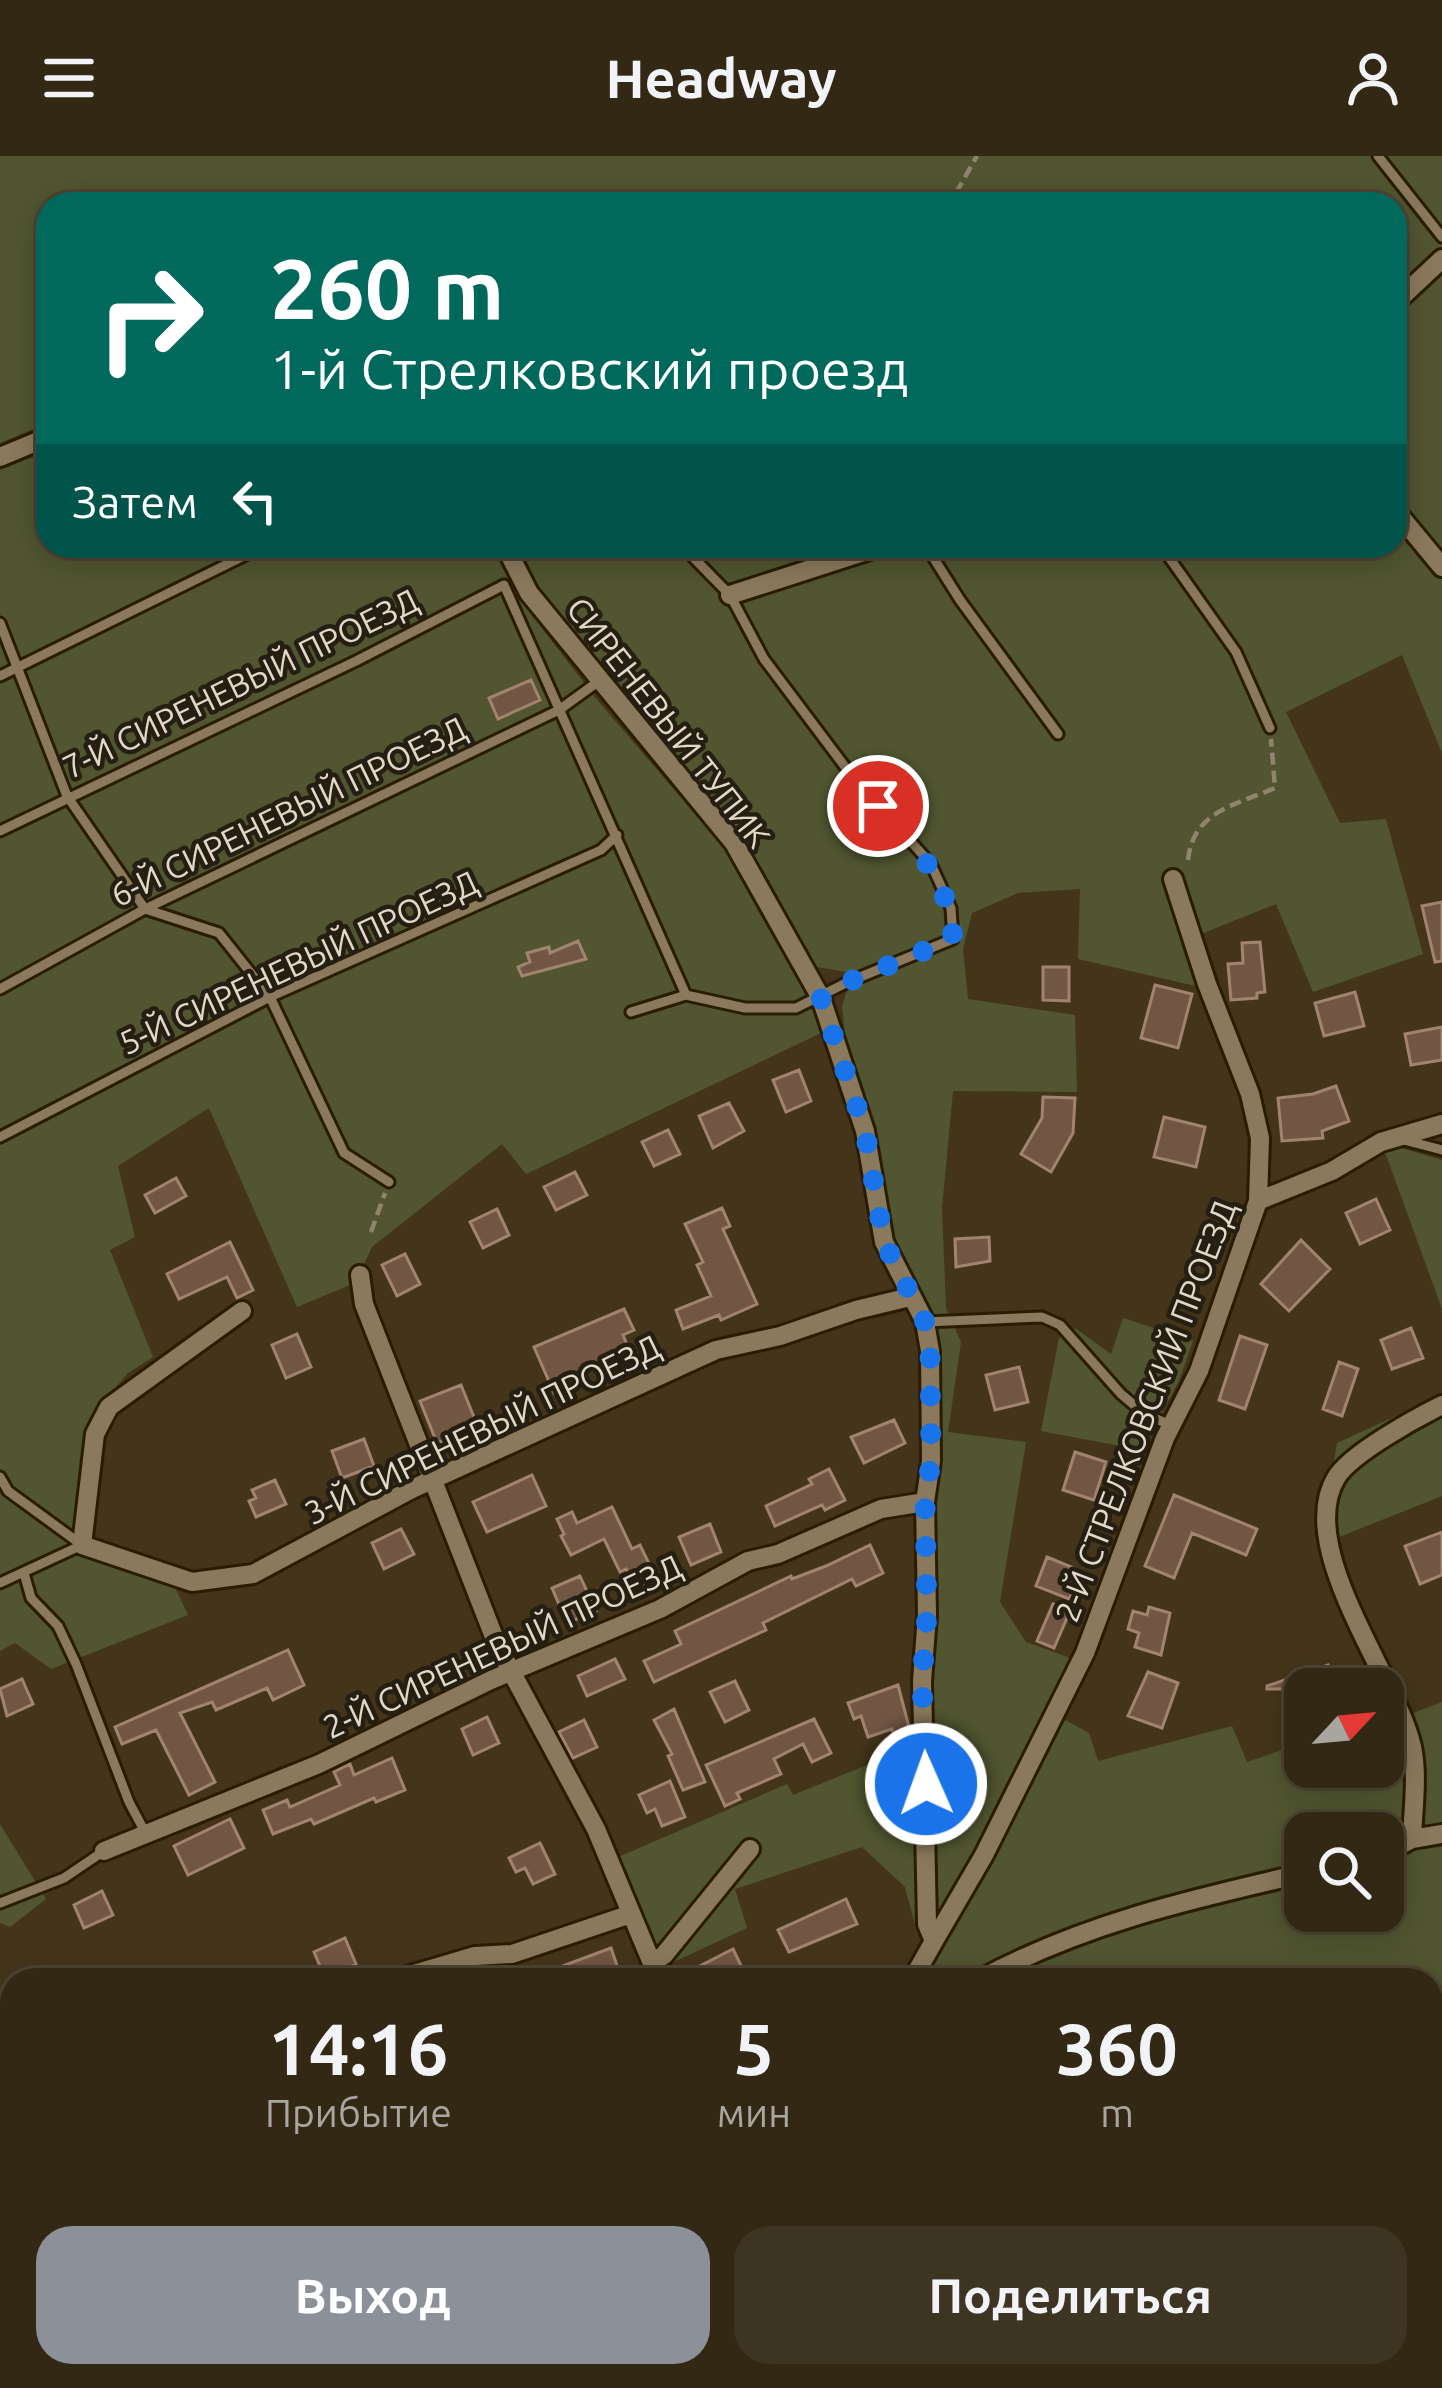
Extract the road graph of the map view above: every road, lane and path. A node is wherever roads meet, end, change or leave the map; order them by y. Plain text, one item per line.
1 (977, 156) edge
2 (1378, 156) edge
3 (957, 192) edge
4 (1406, 192) edge
5 (1407, 193) edge
6 (1442, 237) edge
7 (1442, 259) edge
8 (1407, 292) edge
9 (36, 442) edge
10 (0, 457) edge
11 (1407, 523) edge
12 (240, 558) edge
13 (511, 558) edge
14 (694, 558) edge
15 (844, 558) edge
16 (934, 558) edge
17 (1170, 558) edge
18 (1440, 560) edge
19 (730, 595) junction
20 (0, 623) edge
21 (17, 668) junction
22 (0, 676) edge
23 (599, 681) junction
24 (559, 710) junction
25 (1270, 728) joint
26 (1058, 734) dead end
27 (68, 796) junction
28 (0, 831) edge
29 (617, 835) junction
30 (1188, 860) dead end
31 (1173, 879) dead end
32 (145, 909) junction
33 (0, 989) edge
34 (686, 995) junction
35 (270, 997) junction
36 (821, 998) junction
37 (631, 1012) dead end
38 (1442, 1124) edge
39 (1395, 1136) junction
40 (0, 1137) edge
41 (1442, 1150) edge
42 (389, 1182) joint
43 (1258, 1201) junction
44 (371, 1232) dead end
45 (360, 1275) dead end
46 (910, 1297) junction
47 (242, 1311) dead end
48 (925, 1322) junction
49 (1442, 1405) edge
50 (1171, 1425) junction
51 (0, 1477) edge
52 (432, 1481) junction
53 (925, 1502) junction
54 (82, 1545) junction
55 (24, 1573) junction
56 (0, 1583) edge
57 (512, 1672) junction
58 (146, 1834) junction
59 (1442, 1834) edge
60 (1412, 1839) junction
61 (1404, 1843) edge
62 (750, 1850) dead end
63 (104, 1851) joint
64 (1284, 1878) edge
65 (0, 1903) edge
66 (631, 1914) junction
67 (934, 1941) junction
68 (434, 1968) edge
69 (655, 1968) edge
70 (658, 1968) edge
71 (919, 1968) edge
72 (1001, 1968) edge

1 - 3 path
2 - 4 lane
5 - 6 lane
7 - 8 street
9 - 10 street
11 - 18 street
12 - 21 lane
13 - 23 street, СИРЕНЕВЫЙ ТУПИК
14 - 19 lane
15 - 19 street
16 - 26 lane
17 - 25 lane
19 - 36 lane
20 - 21 lane
21 - 22 lane
21 - 27 lane
23 - 24 lane, 6-Й СИРЕНЕВЫЙ ПРОЕЗД
23 - 36 street, СИРЕНЕВЫЙ ТУПИК
24 - 27 lane, 7-Й СИРЕНЕВЫЙ ПРОЕЗД
24 - 29 lane
24 - 32 lane, 6-Й СИРЕНЕВЫЙ ПРОЕЗД
25 - 30 path
27 - 28 lane, 7-Й СИРЕНЕВЫЙ ПРОЕЗД
27 - 32 lane
29 - 34 lane
29 - 35 lane, 5-Й СИРЕНЕВЫЙ ПРОЕЗД
31 - 43 street, 2-Й СТРЕЛКОВСКИЙ ПРОЕЗД
32 - 33 lane, 6-Й СИРЕНЕВЫЙ ПРОЕЗД
32 - 35 lane
34 - 36 lane
34 - 37 lane
35 - 40 lane, 5-Й СИРЕНЕВЫЙ ПРОЕЗД
35 - 42 lane
36 - 46 street, СИРЕНЕВЫЙ ТУПИК
38 - 39 street
39 - 41 lane
39 - 43 street
42 - 44 path
43 - 50 street, 2-Й СТРЕЛКОВСКИЙ ПРОЕЗД
45 - 52 street
46 - 48 street, СИРЕНЕВЫЙ ТУПИК
46 - 52 street, 3-Й СИРЕНЕВЫЙ ПРОЕЗД
47 - 54 street
48 - 50 lane
48 - 53 street
49 - 60 street
50 - 67 street, 2-Й СТРЕЛКОВСКИЙ ПРОЕЗД
51 - 54 lane
52 - 54 street, 3-Й СИРЕНЕВЫЙ ПРОЕЗД
52 - 57 street
53 - 57 street, 2-Й СИРЕНЕВЫЙ ПРОЕЗД
53 - 67 street
54 - 55 lane
55 - 56 lane
55 - 58 lane
57 - 58 street, 2-Й СИРЕНЕВЫЙ ПРОЕЗД
57 - 66 street
58 - 63 street, 2-Й СИРЕНЕВЫЙ ПРОЕЗД
59 - 60 street
60 - 61 street
62 - 70 street
63 - 65 lane
64 - 72 street
66 - 68 street
66 - 69 street
67 - 71 street, 2-Й СТРЕЛКОВСКИЙ ПРОЕЗД

